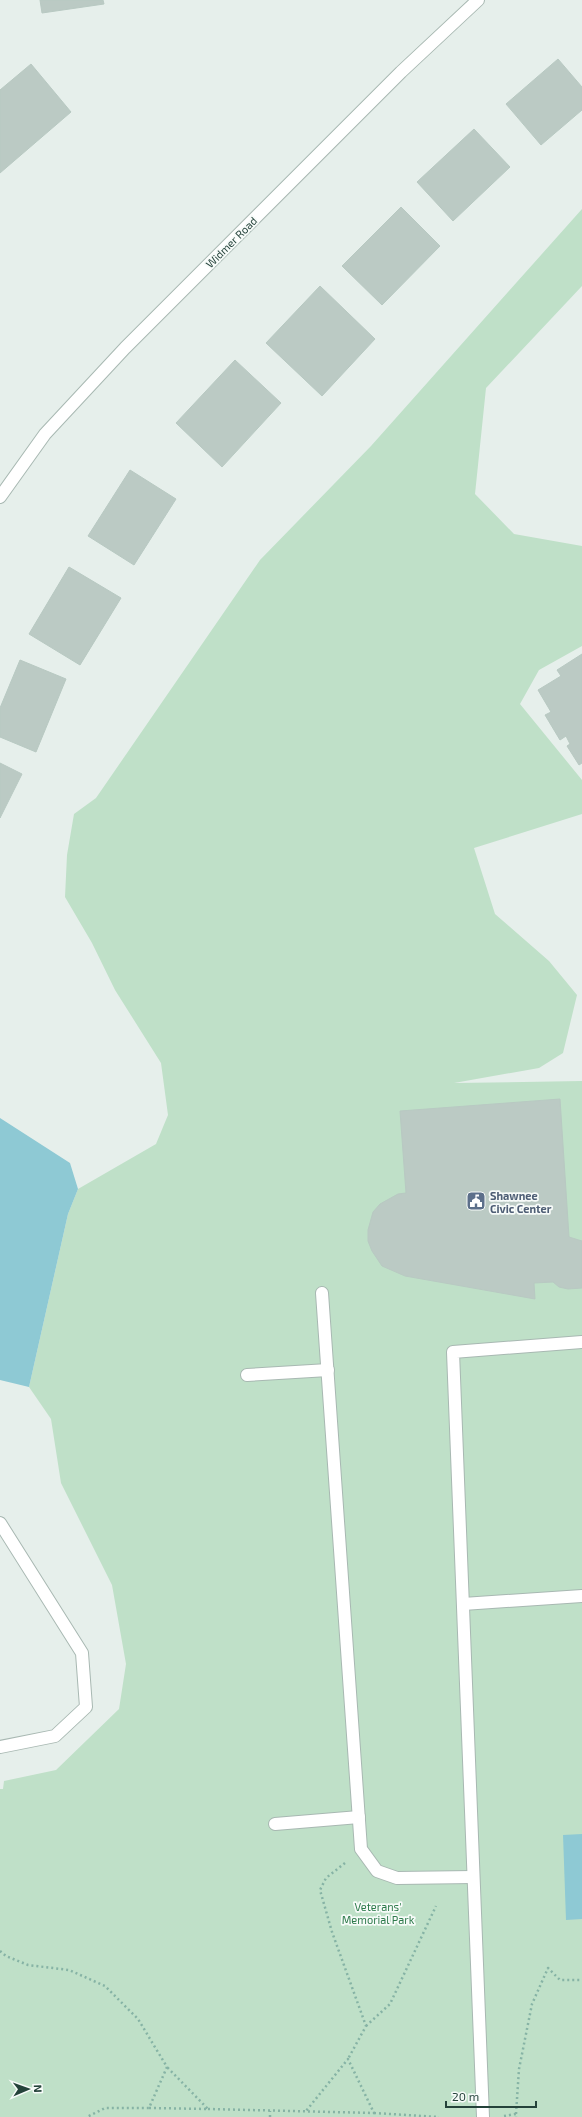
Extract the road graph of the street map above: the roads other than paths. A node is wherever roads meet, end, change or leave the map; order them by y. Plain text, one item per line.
1 (478, 0) edge
2 (0, 497) edge
3 (322, 1293) dead end
4 (582, 1342) edge
5 (328, 1370) junction
6 (247, 1375) dead end
7 (0, 1523) edge
8 (582, 1596) edge
9 (463, 1604) junction
10 (0, 1747) edge
11 (359, 1817) junction
12 (275, 1824) dead end
13 (473, 1877) junction
14 (483, 2117) edge

1 - 2 street, Widmer Road
3 - 5 street
4 - 9 street
5 - 6 street
5 - 11 street
7 - 10 street
8 - 9 street
9 - 13 street
11 - 12 street
11 - 13 street
13 - 14 street

